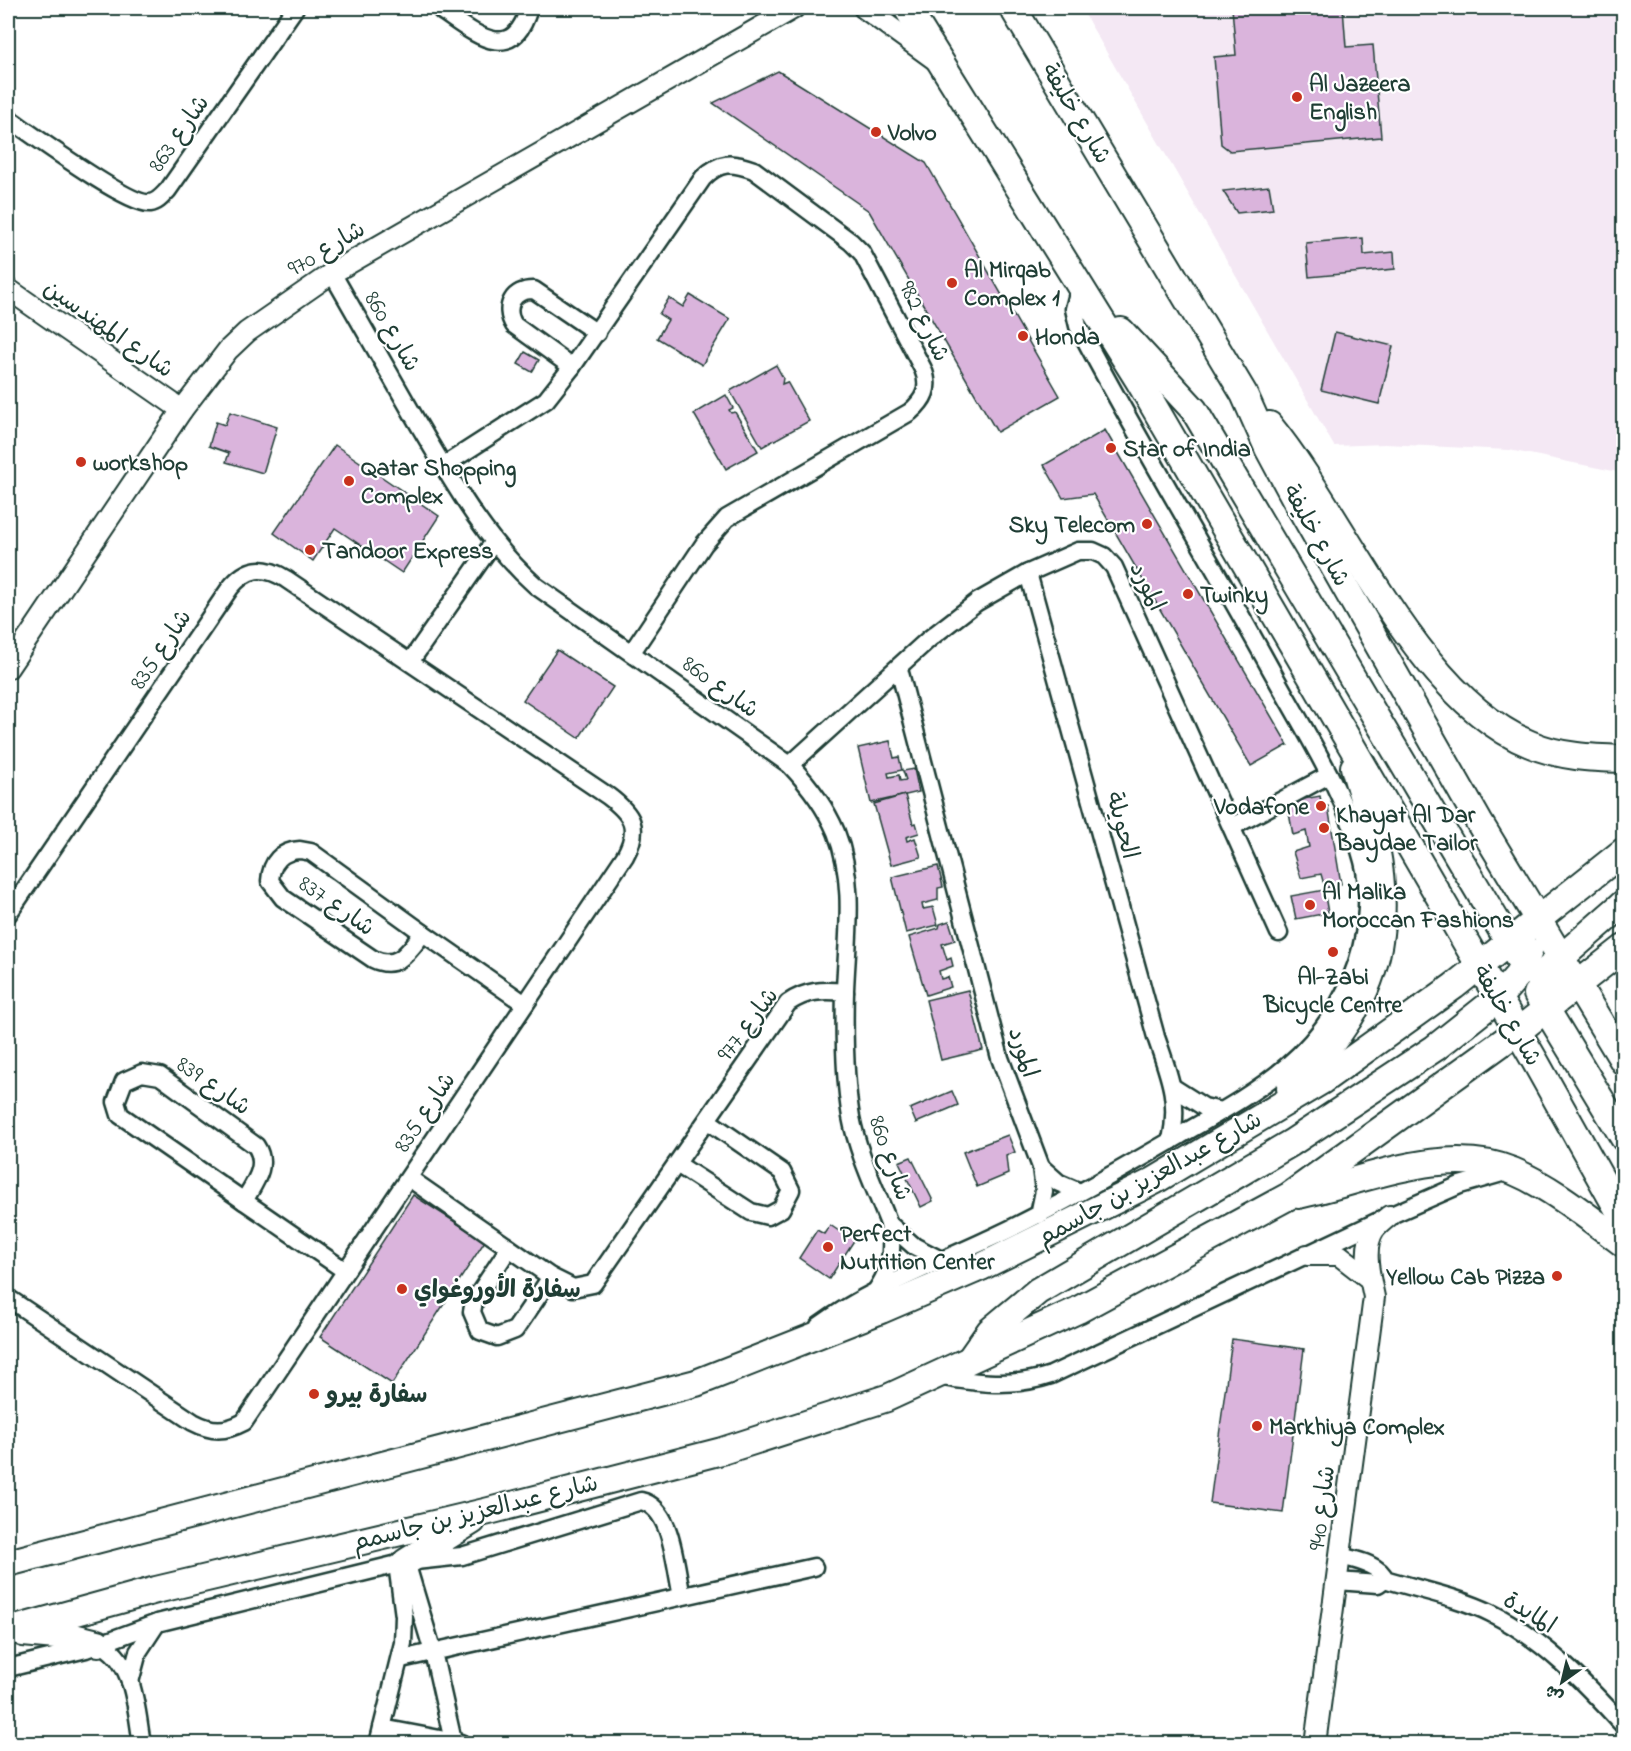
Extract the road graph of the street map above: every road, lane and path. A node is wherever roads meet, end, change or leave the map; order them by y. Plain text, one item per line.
1 (295, 8) edge
2 (529, 8) edge
3 (794, 8) edge
4 (867, 8) edge
5 (908, 8) edge
6 (1013, 8) edge
7 (441, 9) edge
8 (940, 63) junction
9 (8, 118) edge
10 (332, 273) junction
11 (1080, 286) junction
12 (8, 289) edge
13 (597, 333) junction
14 (572, 367) junction
15 (1244, 394) junction
16 (182, 410) junction
17 (443, 466) junction
18 (493, 543) junction
19 (1028, 573) junction
20 (632, 652) junction
21 (410, 662) junction
22 (8, 668) edge
23 (899, 669) junction
24 (1346, 735) junction
25 (1623, 759) edge
26 (790, 765) junction
27 (1329, 775) junction
28 (1232, 827) junction
29 (1623, 851) edge
30 (1623, 903) edge
31 (8, 914) edge
32 (1538, 921) junction
33 (423, 933) junction
34 (1279, 933) dead end
35 (1508, 943) junction
36 (1623, 948) edge
37 (1560, 958) junction
38 (1480, 966) junction
39 (1528, 976) junction
40 (1577, 985) junction
41 (845, 992) junction
42 (1498, 998) junction
43 (525, 1004) junction
44 (1546, 1008) junction
45 (1518, 1031) junction
46 (1623, 1062) edge
47 (1174, 1088) junction
48 (1221, 1111) junction
49 (708, 1121) junction
50 (1236, 1132) junction
51 (1623, 1138) edge
52 (1171, 1141) junction
53 (677, 1164) junction
54 (1041, 1167) junction
55 (1512, 1171) junction
56 (409, 1178) junction
57 (1080, 1192) junction
58 (1289, 1196) junction
59 (244, 1201) junction
60 (1039, 1215) junction
61 (1389, 1216) junction
62 (1623, 1220) edge
63 (889, 1224) junction
64 (1623, 1244) edge
65 (509, 1248) junction
66 (1306, 1255) junction
67 (942, 1261) junction
68 (344, 1270) junction
69 (551, 1277) junction
70 (1370, 1279) junction
71 (876, 1291) junction
72 (8, 1298) edge
73 (794, 1344) junction
74 (969, 1361) junction
75 (937, 1377) junction
76 (489, 1511) junction
77 (1340, 1556) junction
78 (8, 1563) edge
79 (402, 1563) junction
80 (814, 1567) dead end
81 (1385, 1580) junction
82 (1337, 1581) junction
83 (682, 1596) junction
84 (157, 1623) junction
85 (8, 1631) edge
86 (98, 1643) junction
87 (433, 1652) junction
88 (401, 1659) junction
89 (8, 1668) edge
90 (130, 1682) junction
91 (1623, 1726) edge
92 (380, 1736) edge
93 (459, 1742) edge
94 (142, 1743) edge
95 (1316, 1743) edge

1 - 9 street, شارع 863
2 - 7 street
3 - 10 street, شارع 970
4 - 8 street
5 - 8 main road, شارع خليفة
6 - 15 main road, شارع خليفة
8 - 11 main road, شارع خليفة
10 - 16 street, شارع 970
10 - 17 street, شارع 860
11 - 24 main road, شارع خليفة
11 - 27 street
11 - 35 main road
12 - 16 street, شارع المهندسين
13 - 14 street, شارع 982
13 - 14 street
13 - 20 street, شارع 982
14 - 17 street, شارع 982
15 - 25 main road
15 - 32 main road, شارع خليفة
16 - 22 street, شارع 970
17 - 18 street, شارع 860
18 - 20 street, شارع 860
18 - 21 street
19 - 23 street, المورد
19 - 28 street, المورد
19 - 47 street, الحويلة
20 - 26 street, شارع 860
21 - 31 street, شارع 835
21 - 43 street, شارع 835
23 - 26 street, المورد
23 - 54 street, المورد
24 - 38 main road, شارع خليفة
24 - 50 main road
26 - 41 street, شارع 860
27 - 28 street
27 - 48 street, شارع عبدالعزيز بن جاسمم
28 - 34 street, المورد
29 - 32 main road, شارع عبدالعزيز بن جاسمم
30 - 37 main road
32 - 35 main road, شارع عبدالعزيز بن جاسمم
32 - 37 main road, شارع خليفة
32 - 39 main road
33 - 33 street, شارع 837
33 - 43 street, شارع 837
35 - 38 main road, شارع عبدالعزيز بن جاسمم
35 - 39 main road
36 - 40 main road, شارع عبدالعزيز بن جاسمم
37 - 39 main road
37 - 40 main road, شارع خليفة
38 - 39 main road
38 - 42 main road, شارع خليفة
38 - 50 main road, شارع عبدالعزيز بن جاسمم
39 - 40 main road
39 - 42 main road
39 - 44 main road
39 - 45 main road
40 - 44 main road, شارع عبدالعزيز بن جاسمم
40 - 46 main road, شارع خليفة
41 - 49 street, شارع 977
41 - 63 street, شارع 860
42 - 45 main road, شارع خليفة
42 - 74 main road
43 - 56 street, شارع 835
44 - 45 main road, شارع عبدالعزيز بن جاسمم
44 - 51 main road
45 - 58 main road, شارع عبدالعزيز بن جاسمم
45 - 62 main road, شارع خليفة
47 - 48 street
47 - 52 street, الحويلة
48 - 52 street, شارع عبدالعزيز بن جاسمم
49 - 53 street, شارع 977
49 - 53 street
50 - 73 main road, شارع عبدالعزيز بن جاسمم
52 - 57 street, شارع عبدالعزيز بن جاسمم
53 - 69 street, شارع 977
54 - 57 street
54 - 60 street, المورد
55 - 58 main road
55 - 61 street
55 - 64 main road
56 - 65 street, شارع 977
56 - 68 street, شارع 835
57 - 60 street, شارع عبدالعزيز بن جاسمم
58 - 74 main road, شارع عبدالعزيز بن جاسمم
59 - 59 street, شارع 839
59 - 68 street, شارع 839
60 - 67 street, شارع عبدالعزيز بن جاسمم
61 - 66 street
61 - 70 street, شارع 940
63 - 67 street, شارع 860
63 - 71 street, شارع 860
65 - 69 street, شارع 977
65 - 69 street
66 - 70 street
66 - 75 street
67 - 71 street, شارع عبدالعزيز بن جاسمم
68 - 72 street, شارع 835
70 - 77 street, شارع 940
71 - 73 street, شارع عبدالعزيز بن جاسمم
73 - 78 main road, شارع عبدالعزيز بن جاسمم
74 - 75 main road, شارع عبدالعزيز بن جاسمم
75 - 76 main road, شارع عبدالعزيز بن جاسمم
76 - 79 main road
76 - 85 main road, شارع عبدالعزيز بن جاسمم
77 - 81 street, المايدة
77 - 82 street, شارع 940
79 - 83 street, شارع عبدالعزيز بن جاسمم
79 - 84 street, شارع عبدالعزيز بن جاسمم
79 - 87 street
79 - 88 street
80 - 83 street
81 - 82 street, المايدة
81 - 91 street, المايدة
82 - 95 street, شارع 940
83 - 87 street
84 - 86 street, شارع عبدالعزيز بن جاسمم
84 - 90 street
85 - 86 main road
86 - 89 street, شارع عبدالعزيز بن جاسمم
86 - 90 street
87 - 88 street
87 - 93 street
88 - 92 street
90 - 94 street
92 - 93 street

